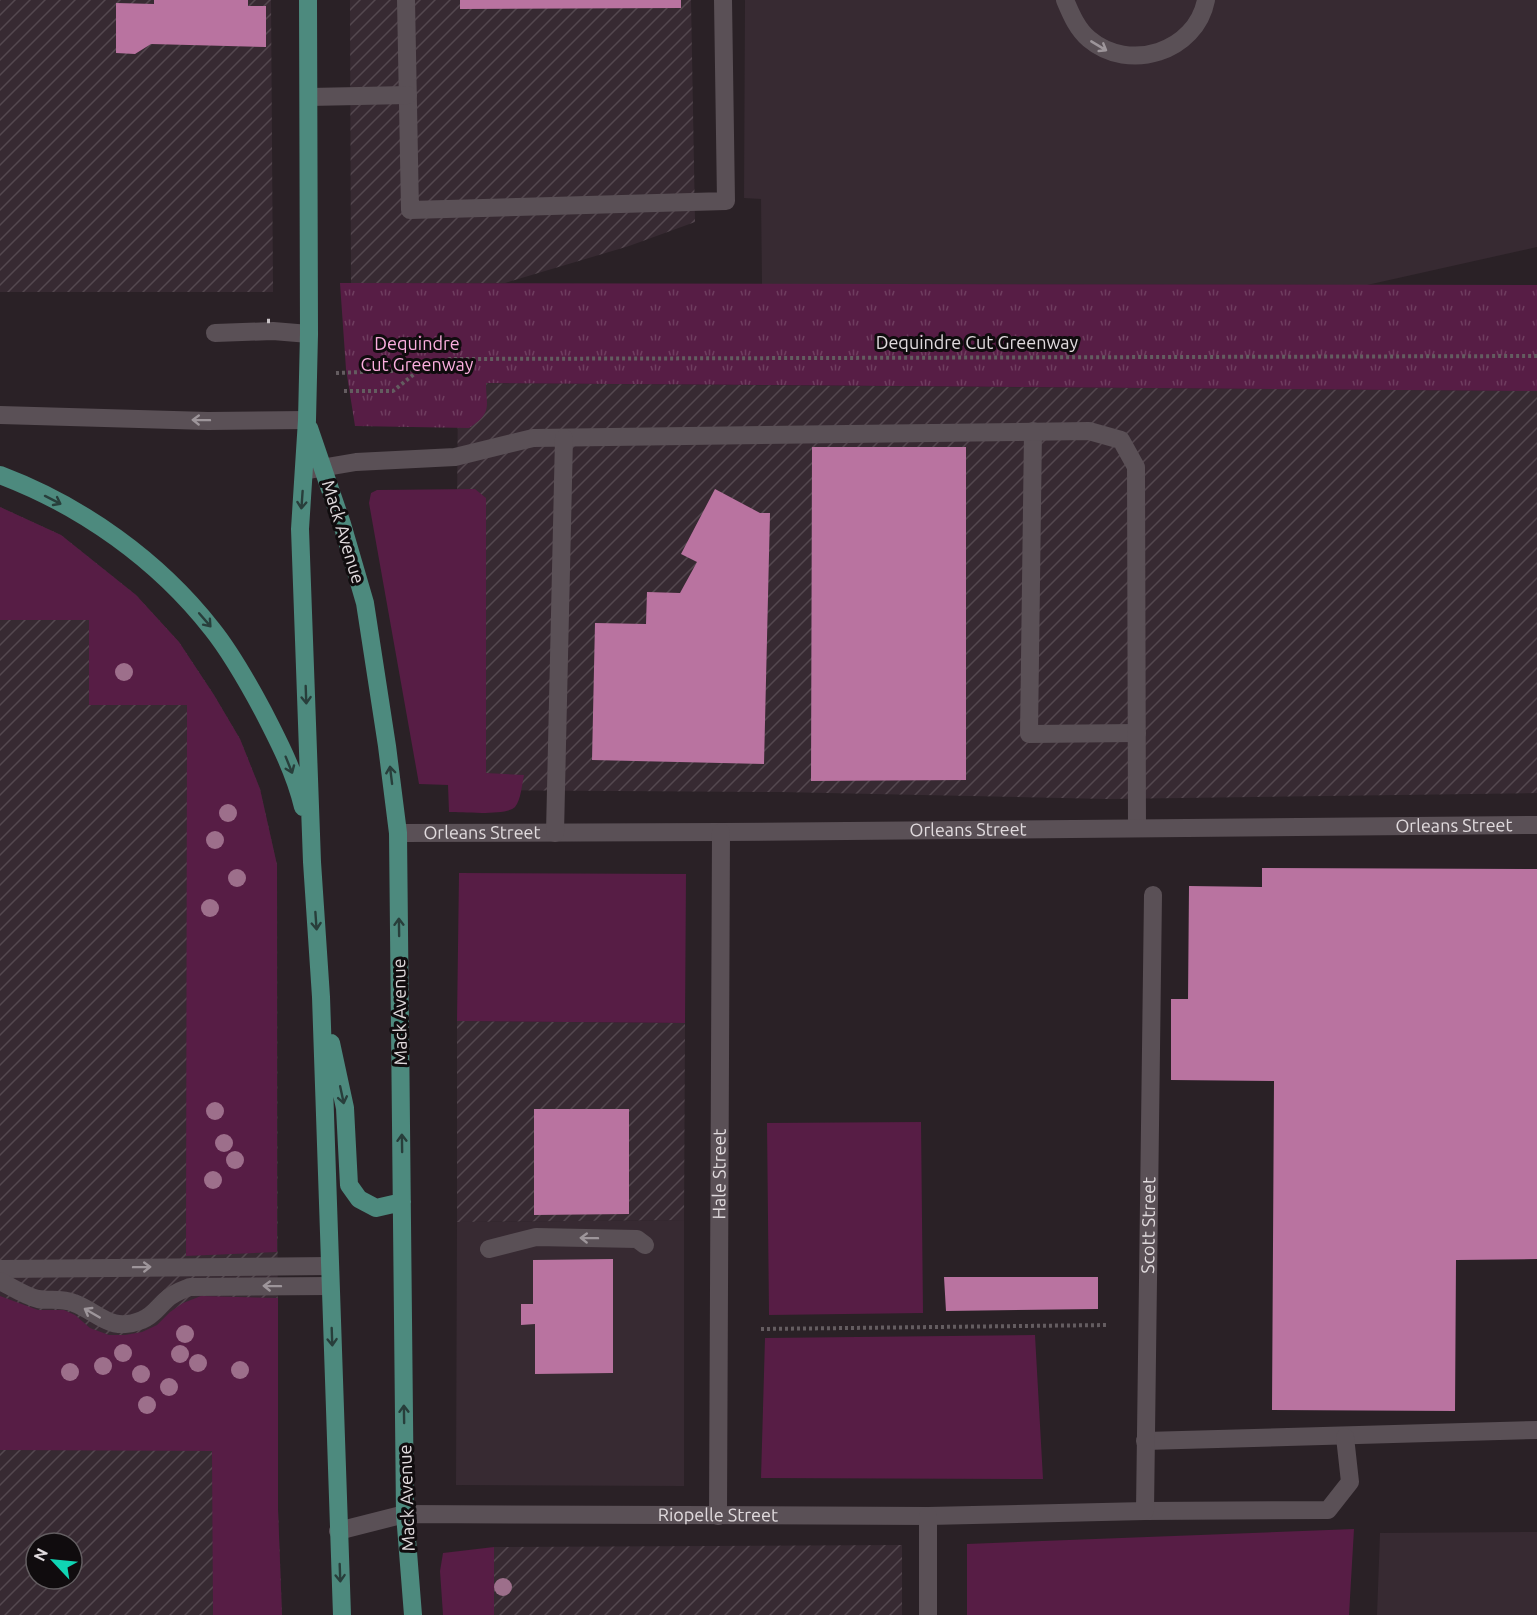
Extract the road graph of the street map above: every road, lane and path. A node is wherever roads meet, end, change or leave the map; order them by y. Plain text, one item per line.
1 (308, 0) edge
2 (406, 0) edge
3 (723, 0) edge
4 (1065, 0) edge
5 (1206, 0) edge
6 (408, 95) junction
7 (309, 97) junction
8 (215, 333) dead end
9 (309, 334) junction
10 (1537, 356) edge
11 (418, 370) junction
12 (336, 373) dead end
13 (344, 391) dead end
14 (0, 415) edge
15 (307, 420) junction
16 (1033, 431) junction
17 (564, 438) junction
18 (323, 468) junction
19 (304, 470) junction
20 (0, 475) edge
21 (1137, 733) junction
22 (1537, 825) edge
23 (1137, 828) junction
24 (721, 832) junction
25 (398, 833) junction
26 (555, 833) junction
27 (312, 862) junction
28 (1153, 895) dead end
29 (321, 997) junction
30 (402, 1202) junction
31 (645, 1245) dead end
32 (489, 1249) dead end
33 (330, 1266) junction
34 (0, 1269) edge
35 (0, 1281) edge
36 (330, 1286) junction
37 (1109, 1325) dead end
38 (761, 1329) dead end
39 (1537, 1430) edge
40 (1346, 1437) junction
41 (1145, 1441) junction
42 (1145, 1511) junction
43 (405, 1514) junction
44 (718, 1516) junction
45 (928, 1516) junction
46 (338, 1531) junction
47 (342, 1615) edge
48 (413, 1615) edge
49 (928, 1615) edge

1 - 7 main road, Mack Avenue
2 - 6 street
3 - 6 street
4 -> 5 street
6 - 7 street
7 - 9 main road, Mack Avenue
8 - 9 street
9 - 15 main road, Mack Avenue
10 - 11 path, Dequindre Cut Greenway
11 - 12 path, Dequindre Cut Greenway
11 - 13 path, Dequindre Cut Greenway
15 -> 14 street
15 - 18 main road, Mack Avenue
15 - 19 main road, Mack Avenue
16 - 17 street
16 - 21 street
16 - 21 street
17 - 18 street
17 - 26 street
18 - 19 street
25 -> 18 main road, Mack Avenue
19 -> 27 main road, Mack Avenue
20 -> 27 main road
21 - 23 street
22 - 23 street, Orleans Street
23 - 24 street, Orleans Street
24 - 26 street, Orleans Street
24 - 44 street, Hale Street
25 - 26 street, Orleans Street
30 -> 25 main road, Mack Avenue
27 -> 29 main road, Mack Avenue
28 - 41 street, Scott Street
29 -> 30 main road
29 - 33 main road, Mack Avenue
43 -> 30 main road, Mack Avenue
31 -> 32 street
34 -> 33 street
33 - 36 main road, Mack Avenue
36 -> 35 street
36 -> 46 main road, Mack Avenue
37 - 38 path
39 - 40 street
40 - 41 street
40 - 42 street
41 - 42 street, Scott Street
42 - 45 street, Riopelle Street
43 - 44 street, Riopelle Street
43 - 46 street, Riopelle Street
43 - 48 main road, Mack Avenue
44 - 45 street, Riopelle Street
45 - 49 street
46 -> 47 main road, Mack Avenue

